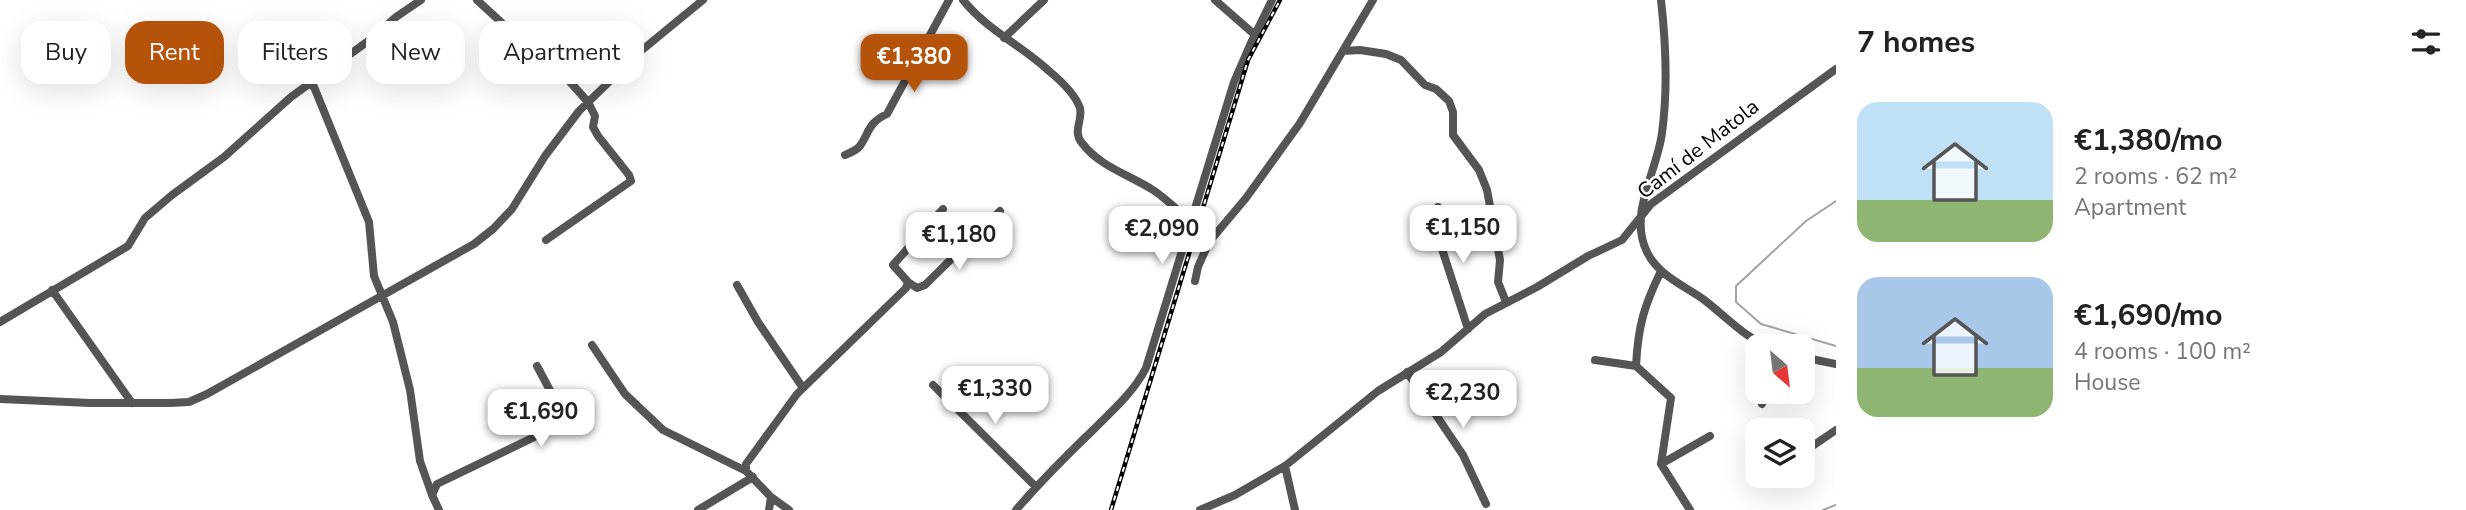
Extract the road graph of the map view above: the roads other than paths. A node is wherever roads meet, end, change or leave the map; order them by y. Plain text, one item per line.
1 (421, 0) edge
2 (477, 0) edge
3 (702, 0) edge
4 (949, 0) edge
5 (963, 0) edge
6 (1044, 0) edge
7 (1215, 0) edge
8 (1272, 0) edge
9 (1373, 0) edge
10 (1661, 0) edge
11 (1255, 35) junction
12 (1004, 38) junction
13 (1343, 51) junction
14 (352, 53) edge
15 (1836, 69) edge
16 (309, 84) edge
17 (313, 84) edge
18 (588, 102) junction
19 (845, 155) dead end
20 (1438, 207) dead end
21 (943, 209) dead end
22 (1000, 211) dead end
23 (1190, 221) junction
24 (1639, 221) junction
25 (545, 240) dead end
26 (1661, 271) junction
27 (1195, 281) dead end
28 (908, 282) junction
29 (737, 285) dead end
30 (52, 290) junction
31 (382, 295) junction
32 (1506, 302) junction
33 (0, 322) edge
34 (1468, 329) junction
35 (1745, 334) edge
36 (592, 345) dead end
37 (1595, 360) dead end
38 (1815, 360) edge
39 (1836, 364) edge
40 (537, 366) dead end
41 (1636, 366) junction
42 (1407, 372) junction
43 (933, 385) dead end
44 (803, 388) junction
45 (0, 400) edge
46 (132, 403) junction
47 (1836, 429) edge
48 (1710, 436) dead end
49 (1815, 444) edge
50 (1661, 464) junction
51 (1285, 466) junction
52 (749, 474) junction
53 (1036, 486) junction
54 (432, 495) junction
55 (771, 496) junction
56 (1486, 504) dead end
57 (439, 510) edge
58 (698, 510) edge
59 (769, 510) edge
60 (789, 510) edge
61 (1016, 510) edge
62 (1200, 510) edge
63 (1295, 510) edge
64 (1690, 510) edge

1 - 14 street
2 - 18 street
3 - 18 street
4 - 19 street
5 - 12 street
6 - 12 street
7 - 11 street
8 - 11 street
9 - 13 street
10 - 24 street
11 - 23 street
12 - 23 street
13 - 27 street
13 - 32 street
15 - 24 street, Camí de Matola
16 - 30 street
17 - 31 street
18 - 25 street
18 - 31 street
20 - 34 street
21 - 28 street
22 - 28 street
23 - 53 street
24 - 26 street
24 - 32 street, Camí de Matola
26 - 35 street
26 - 41 street
28 - 44 street
29 - 44 street
30 - 33 street
30 - 46 street
31 - 46 street
31 - 54 street
32 - 34 street, Camí de Matola
34 - 42 street, Camí de Matola
36 - 52 street
37 - 41 street
38 - 39 street
40 - 54 street
41 - 50 street
42 - 51 street, Camí de Matola
42 - 56 street
43 - 53 street
44 - 52 street
45 - 46 street
47 - 49 street
48 - 50 street
50 - 64 street
51 - 62 street, Camí de Matola
51 - 63 street
52 - 55 street
52 - 58 street
53 - 61 street
54 - 57 street
55 - 59 street
55 - 60 street

